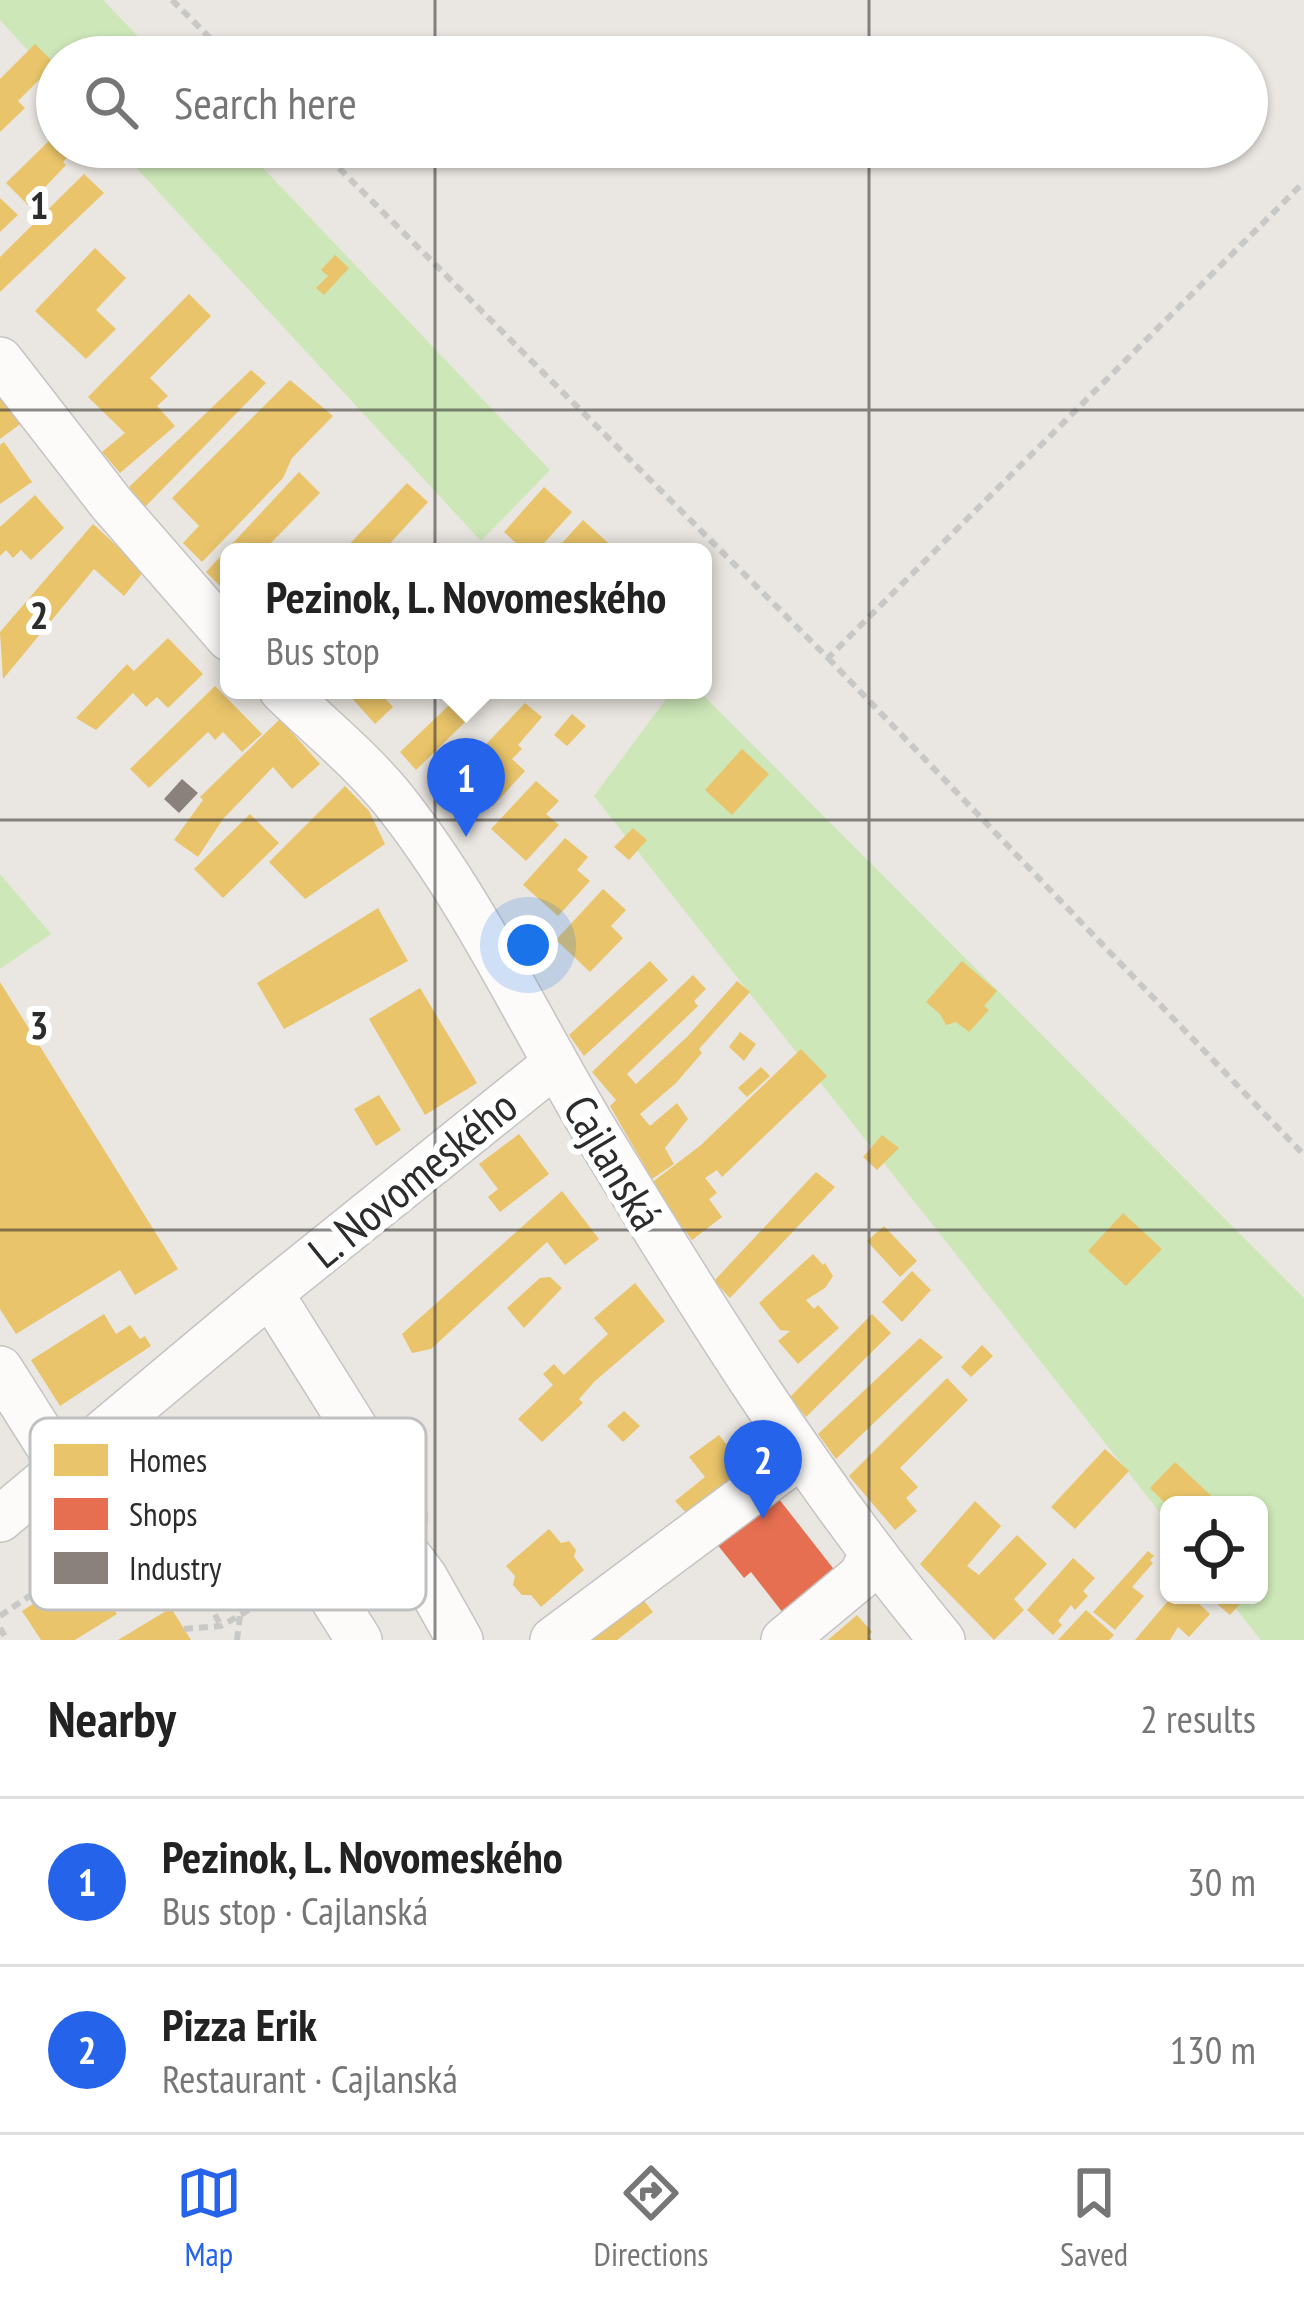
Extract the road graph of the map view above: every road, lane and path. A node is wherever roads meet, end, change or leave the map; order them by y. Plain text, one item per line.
1 (172, 0) edge
2 (208, 36) edge
3 (339, 168) edge
4 (1304, 182) edge
5 (0, 360) edge
6 (220, 628) edge
7 (828, 658) junction
8 (291, 699) edge
9 (555, 1064) junction
10 (1304, 1155) edge
11 (270, 1293) junction
12 (0, 1369) edge
13 (323, 1415) dead end
14 (31, 1418) edge
15 (121, 1418) edge
16 (318, 1418) edge
17 (348, 1418) edge
18 (801, 1454) junction
19 (30, 1494) edge
20 (0, 1519) edge
21 (872, 1556) junction
22 (426, 1580) edge
23 (30, 1595) edge
24 (213, 1610) edge
25 (250, 1610) edge
26 (340, 1610) edge
27 (0, 1616) edge
28 (240, 1616) junction
29 (221, 1626) junction
30 (0, 1628) edge
31 (184, 1628) dead end
32 (8, 1640) edge
33 (237, 1640) edge
34 (358, 1640) edge
35 (460, 1640) edge
36 (553, 1640) edge
37 (784, 1640) edge
38 (942, 1640) edge

1 - 2 path
3 - 7 path
4 - 7 path
5 - 6 street
7 - 10 path
8 - 9 street, Cajlanská
9 - 11 street, L. Novomeského
9 - 18 street, Cajlanská
11 - 15 street, L. Novomeského
11 - 17 street, L. Novomeského
12 - 14 street
13 - 16 path
18 - 21 street, Cajlanská
18 - 36 street
19 - 20 street, L. Novomeského
21 - 37 street
21 - 38 street, Cajlanská
22 - 35 street, L. Novomeského
23 - 27 path
24 - 29 path
25 - 28 path
26 - 34 street
28 - 29 path
28 - 33 path
29 - 31 path
30 - 32 path

